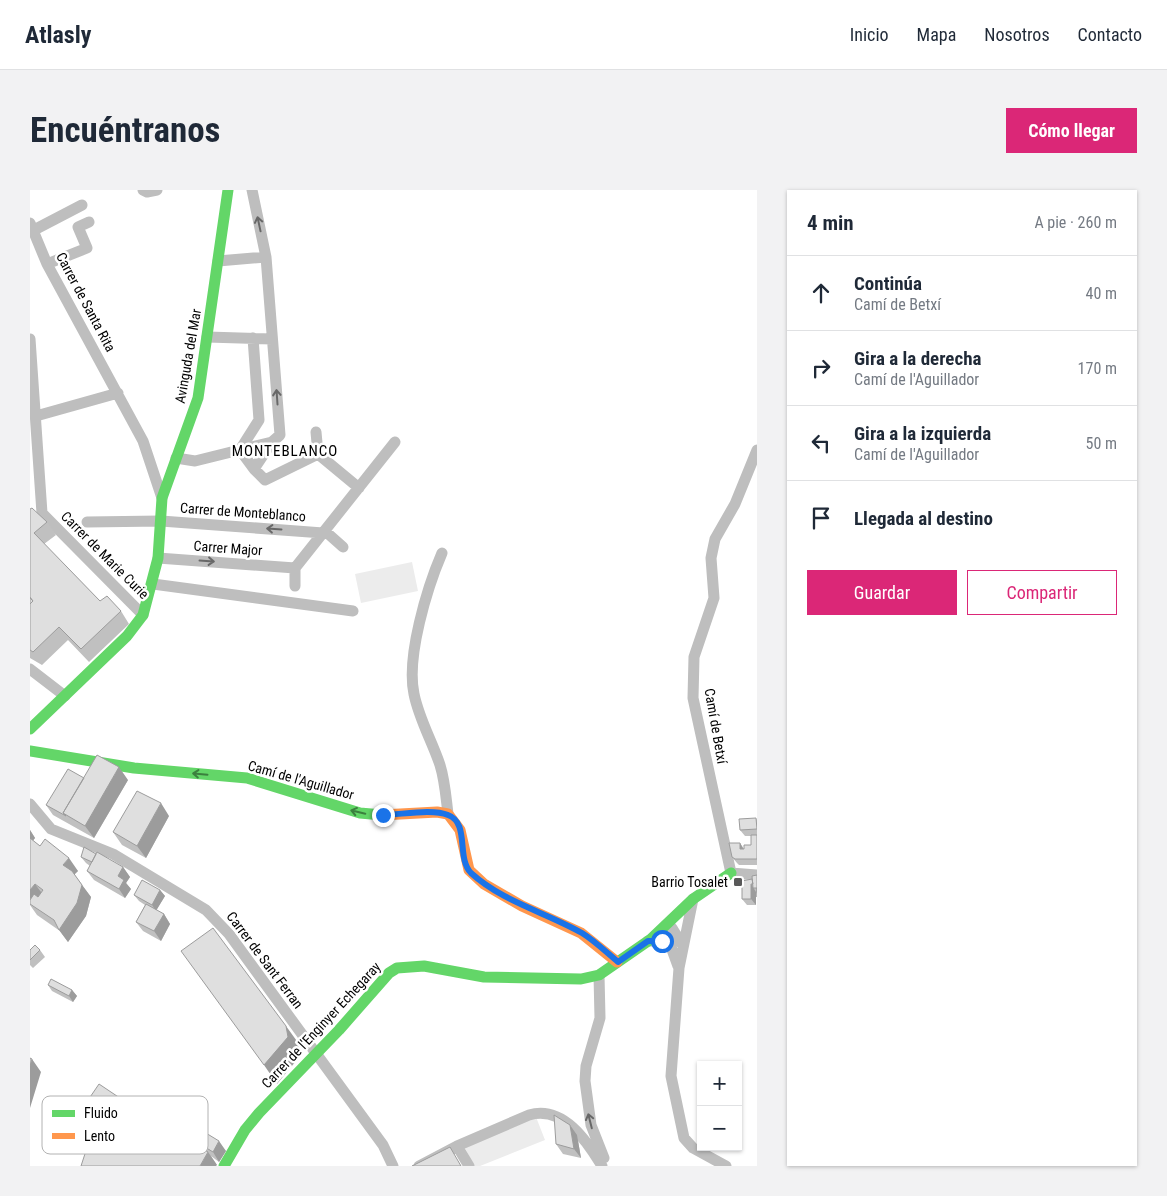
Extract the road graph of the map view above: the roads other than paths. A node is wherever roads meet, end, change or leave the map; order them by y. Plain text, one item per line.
1 (143, 190) edge
2 (157, 190) edge
3 (228, 190) edge
4 (252, 190) edge
5 (82, 205) dead end
6 (89, 222) dead end
7 (32, 227) edge
8 (266, 257) junction
9 (218, 261) junction
10 (47, 264) junction
11 (207, 337) junction
12 (253, 338) junction
13 (30, 339) edge
14 (272, 339) junction
15 (275, 375) junction
16 (118, 393) junction
17 (257, 393) junction
18 (36, 416) junction
19 (316, 432) dead end
20 (272, 442) junction
21 (395, 442) dead end
22 (240, 450) junction
23 (757, 450) edge
24 (318, 454) junction
25 (176, 458) junction
26 (254, 469) junction
27 (359, 488) junction
28 (162, 498) junction
29 (161, 521) junction
30 (87, 522) dead end
31 (324, 532) junction
32 (344, 547) dead end
33 (442, 553) dead end
34 (158, 558) junction
35 (295, 568) junction
36 (153, 584) junction
37 (296, 586) dead end
38 (353, 611) dead end
39 (143, 614) junction
40 (30, 669) edge
41 (64, 696) junction
42 (30, 729) edge
43 (30, 751) edge
44 (30, 804) edge
45 (448, 814) junction
46 (731, 873) junction
47 (757, 875) edge
48 (693, 899) junction
49 (665, 926) junction
50 (648, 941) junction
51 (670, 944) junction
52 (683, 946) junction
53 (618, 962) junction
54 (679, 968) junction
55 (599, 975) junction
56 (315, 1052) junction
57 (458, 1146) junction
58 (708, 1161) edge
59 (224, 1166) edge
60 (393, 1166) edge
61 (419, 1166) edge
62 (469, 1166) edge
63 (602, 1166) edge
64 (608, 1166) edge
65 (726, 1166) edge

1 - 2 street
3 - 9 street, Avinguda del Mar
8 -> 4 street
5 - 7 street
6 - 10 street
7 - 10 street, Carrer de Santa Rita
8 - 9 street
8 - 14 street
9 - 11 street, Avinguda del Mar
10 - 16 street, Carrer de Santa Rita
11 - 12 street
11 - 25 street, Avinguda del Mar
12 - 14 street
12 - 17 street
13 - 18 street, Carrer de Marie Curie
14 - 15 street
15 - 17 street
20 -> 15 street
16 - 18 street
16 - 28 street, Carrer de Santa Rita
17 - 22 street
18 - 39 street, Carrer de Marie Curie
19 - 24 street
20 - 22 street
20 - 26 street
21 - 27 street
22 - 25 street
22 - 26 street
23 - 46 street, Camí de Betxí
24 - 26 street
24 - 27 street
25 - 28 street, Avinguda del Mar
27 - 31 street
28 - 29 street, Avinguda del Mar
29 - 30 street
31 -> 29 street, Carrer de Monteblanco
29 - 34 street, Avinguda del Mar
31 - 32 street
31 - 35 street
33 - 45 street
34 -> 35 street, Carrer Major
34 - 36 street, Avinguda del Mar
35 - 37 street
36 - 38 street
36 - 39 street, Avinguda del Mar
39 - 41 street, Avinguda del Mar
40 - 41 street
41 - 42 street, Avinguda del Mar
45 -> 43 street, Camí de l'Aguillador
44 - 56 street, Carrer de Sant Ferran
45 - 53 street
46 - 47 street
46 - 48 street
48 - 49 street
48 - 52 street
49 - 50 street
49 - 51 street
49 - 52 street
50 - 51 street
50 - 53 street
51 - 54 street
52 - 54 street
53 - 55 street, Carrer de l'Enginyer Echegaray
54 - 58 street
55 - 56 street, Carrer de l'Enginyer Echegaray
64 -> 55 street
56 - 59 street, Carrer de l'Enginyer Echegaray
56 - 60 street, Carrer de Sant Ferran
57 - 61 street
57 - 62 street
57 - 63 street
58 - 65 street

